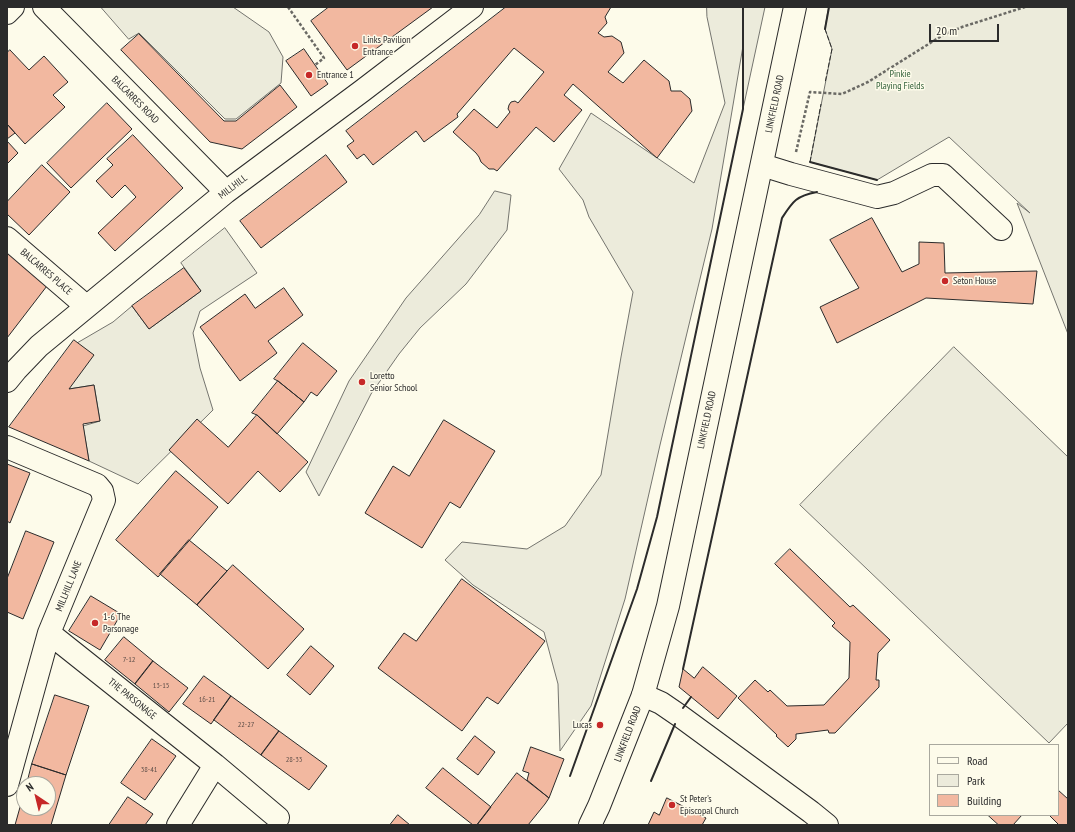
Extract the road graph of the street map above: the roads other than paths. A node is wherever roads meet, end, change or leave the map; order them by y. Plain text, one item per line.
1 (13, 7) edge
2 (44, 7) edge
3 (472, 7) edge
4 (795, 7) edge
5 (7, 13) edge
6 (762, 165) junction
7 (226, 192) junction
8 (1002, 230) dead end
9 (7, 238) edge
10 (86, 306) junction
11 (7, 381) edge
12 (7, 447) edge
13 (49, 633) junction
14 (643, 695) junction
15 (215, 765) junction
16 (7, 785) edge
17 (278, 818) dead end
18 (178, 825) edge
19 (590, 825) edge
20 (827, 825) edge

1 - 5 street
2 - 7 street, BALCARRES ROAD
3 - 7 street, MILLHILL
4 - 6 street, LINKFIELD ROAD
6 - 8 street
6 - 14 street, LINKFIELD ROAD
7 - 10 street, MILLHILL
9 - 10 street, BALCARRES PLACE
10 - 11 street, MILLHILL
12 - 13 street, MILLHILL LANE
13 - 15 street, THE PARSONAGE
13 - 16 street, MILLHILL LANE
14 - 19 street, LINKFIELD ROAD
14 - 20 street
15 - 17 street, THE PARSONAGE
15 - 18 street

